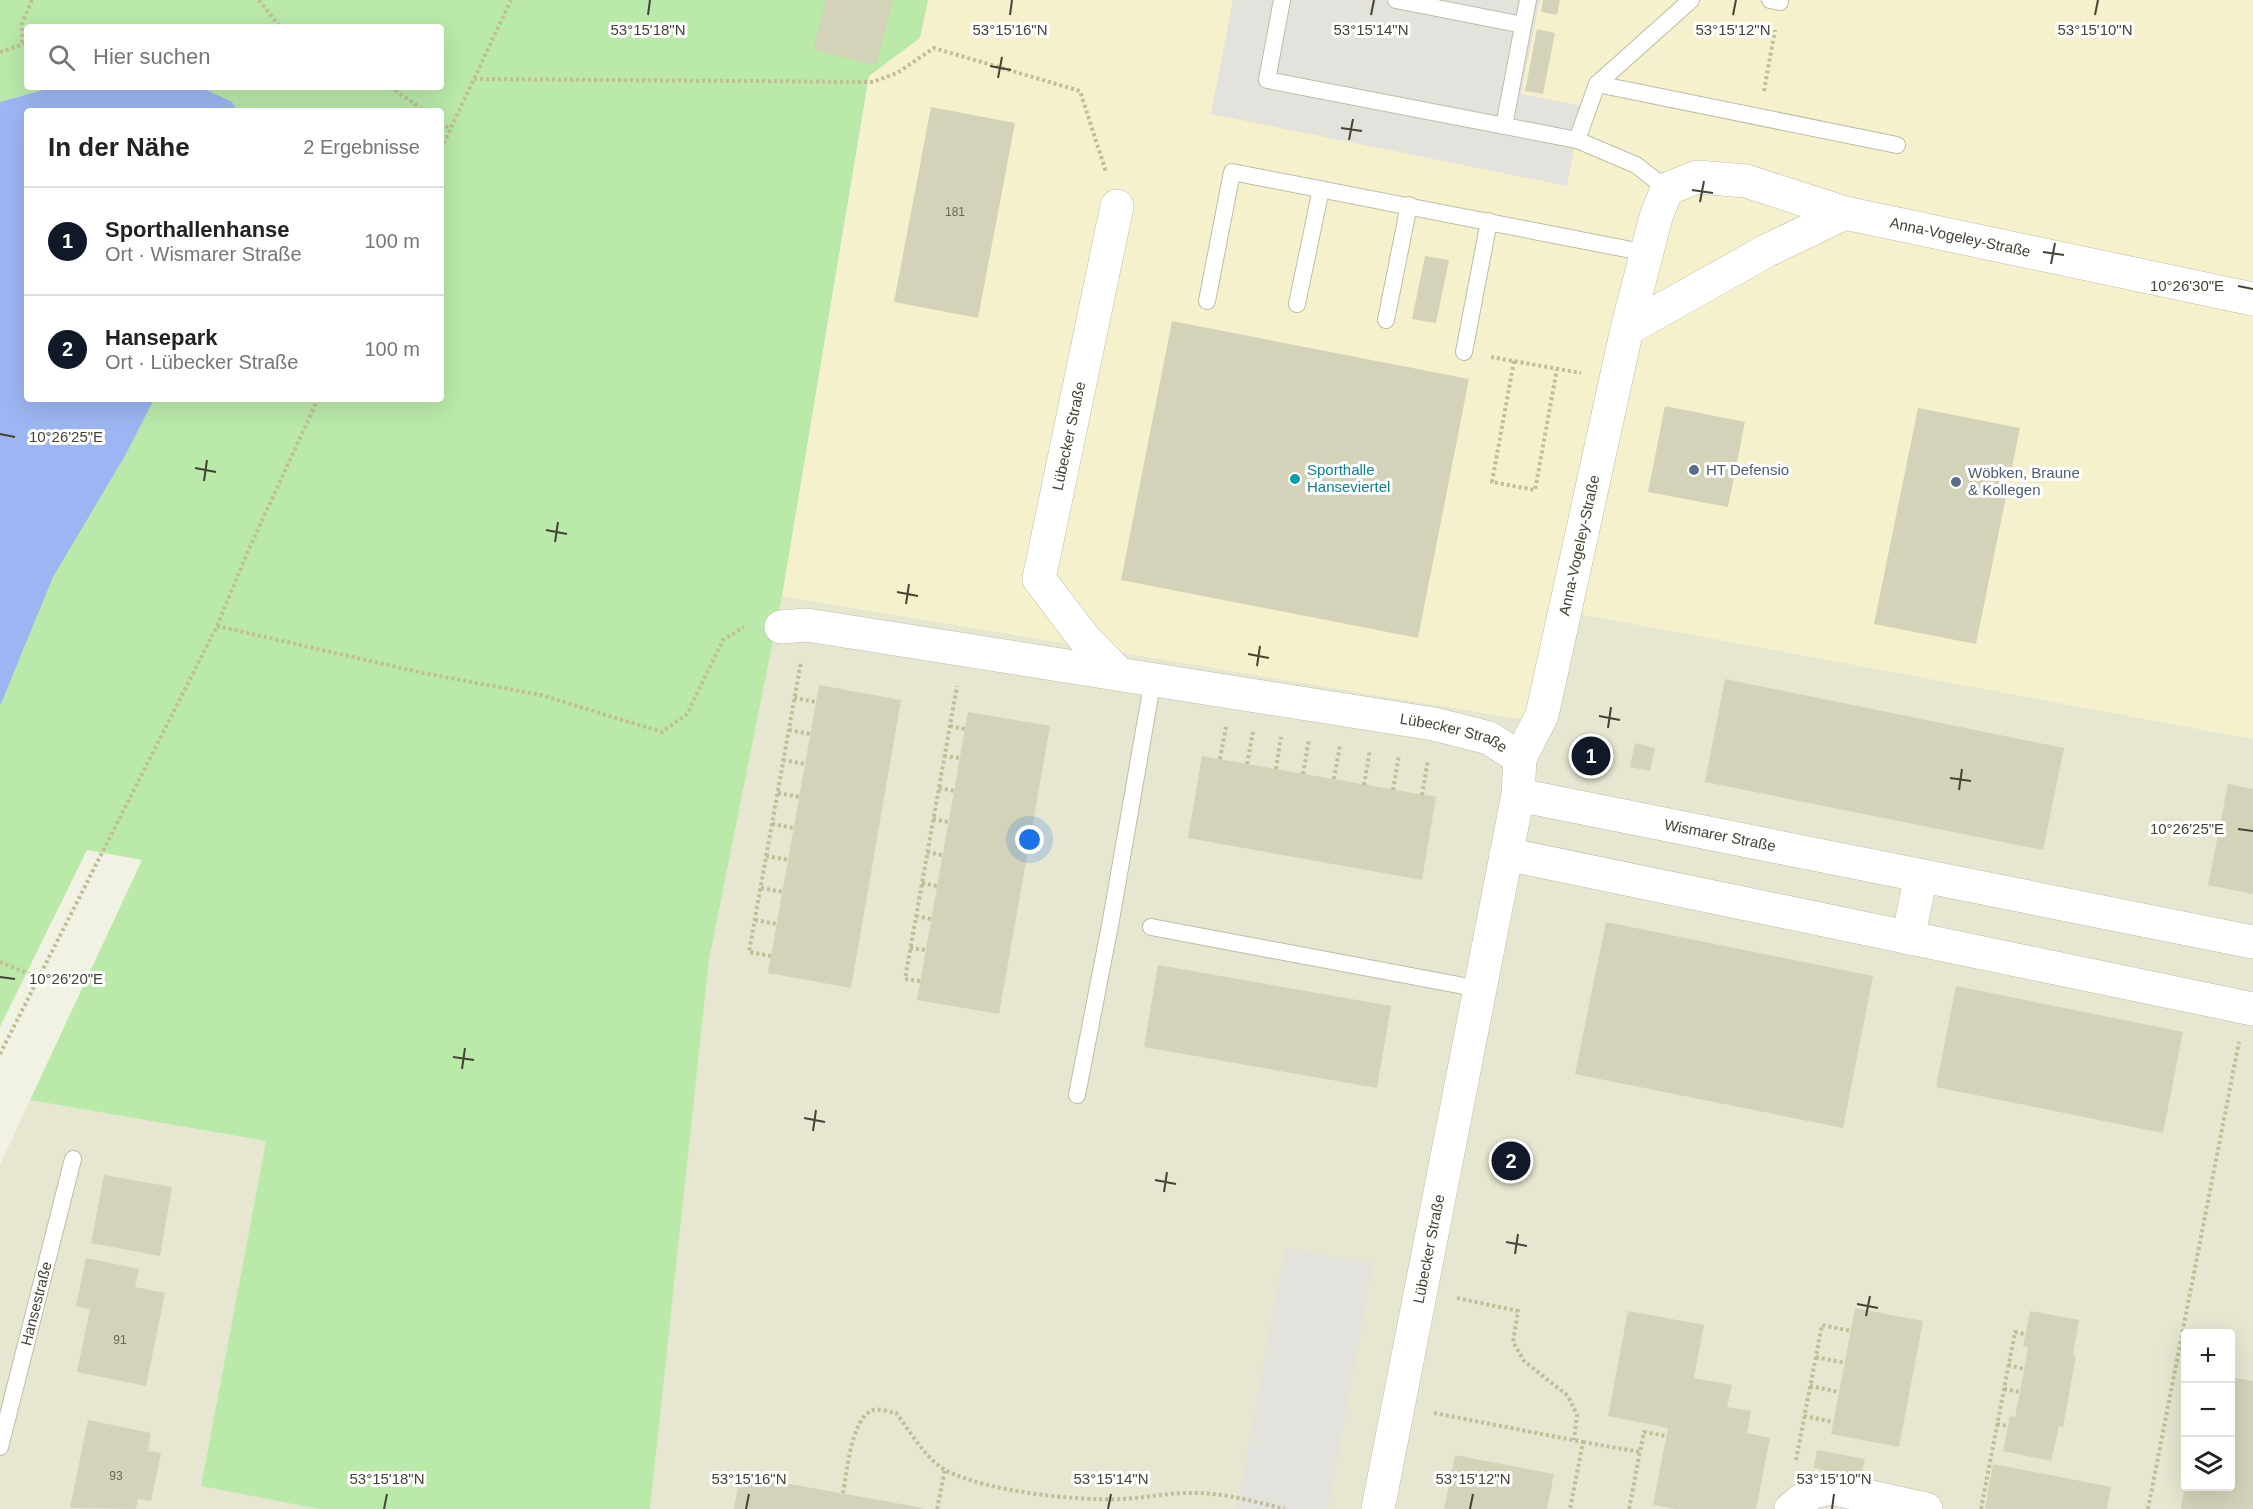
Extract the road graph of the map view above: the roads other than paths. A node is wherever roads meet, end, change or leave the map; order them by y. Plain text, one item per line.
1 (1282, 0) edge
2 (1396, 0) edge
3 (1528, 0) edge
4 (1691, 0) edge
5 (1523, 25) junction
6 (1597, 84) junction
7 (1504, 126) junction
8 (1577, 140) junction
9 (1897, 145) dead end
10 (1321, 189) junction
11 (1667, 189) junction
12 (1409, 205) junction
13 (1117, 206) road end
14 (1845, 213) junction
15 (1489, 220) junction
16 (1647, 254) junction
17 (2253, 299) edge
18 (1207, 301) dead end
19 (1297, 304) dead end
20 (1386, 320) dead end
21 (1627, 329) junction
22 (1464, 352) dead end
23 (794, 626) road end
24 (1119, 674) junction
25 (1153, 679) junction
26 (1520, 758) junction
27 (1518, 795) junction
28 (1506, 854) junction
29 (1921, 876) junction
30 (1151, 927) dead end
31 (1908, 938) junction
32 (2253, 942) edge
33 (1480, 989) junction
34 (2249, 1008) edge
35 (1077, 1095) dead end
36 (73, 1160) dead end
37 (0, 1447) edge
38 (1801, 1501) edge
39 (1378, 1509) edge
40 (1926, 1509) edge

1 - 7 lane
2 - 5 lane
3 - 5 lane
4 - 6 lane
5 - 7 lane
6 - 8 lane
6 - 9 lane
7 - 8 lane
8 - 11 lane
10 - 12 lane
10 - 18 lane
10 - 19 lane
11 - 14 street, Anna-Vogeley-Straße
11 - 16 street, Anna-Vogeley-Straße
12 - 15 lane
12 - 20 lane
13 - 24 street, Lübecker Straße
14 - 17 street, Anna-Vogeley-Straße
14 - 21 street
15 - 16 lane
15 - 22 lane
16 - 21 street, Anna-Vogeley-Straße
21 - 26 street, Anna-Vogeley-Straße
23 - 24 street, Lübecker Straße
24 - 25 street, Lübecker Straße
25 - 26 street, Lübecker Straße
25 - 35 lane
26 - 27 street, Lübecker Straße
27 - 28 street, Lübecker Straße
27 - 29 street, Wismarer Straße
28 - 31 street
28 - 33 street, Lübecker Straße
29 - 31 street
29 - 32 street, Wismarer Straße
30 - 33 lane
31 - 34 street
33 - 39 street, Lübecker Straße
36 - 37 lane, Hansestraße
38 - 40 street

